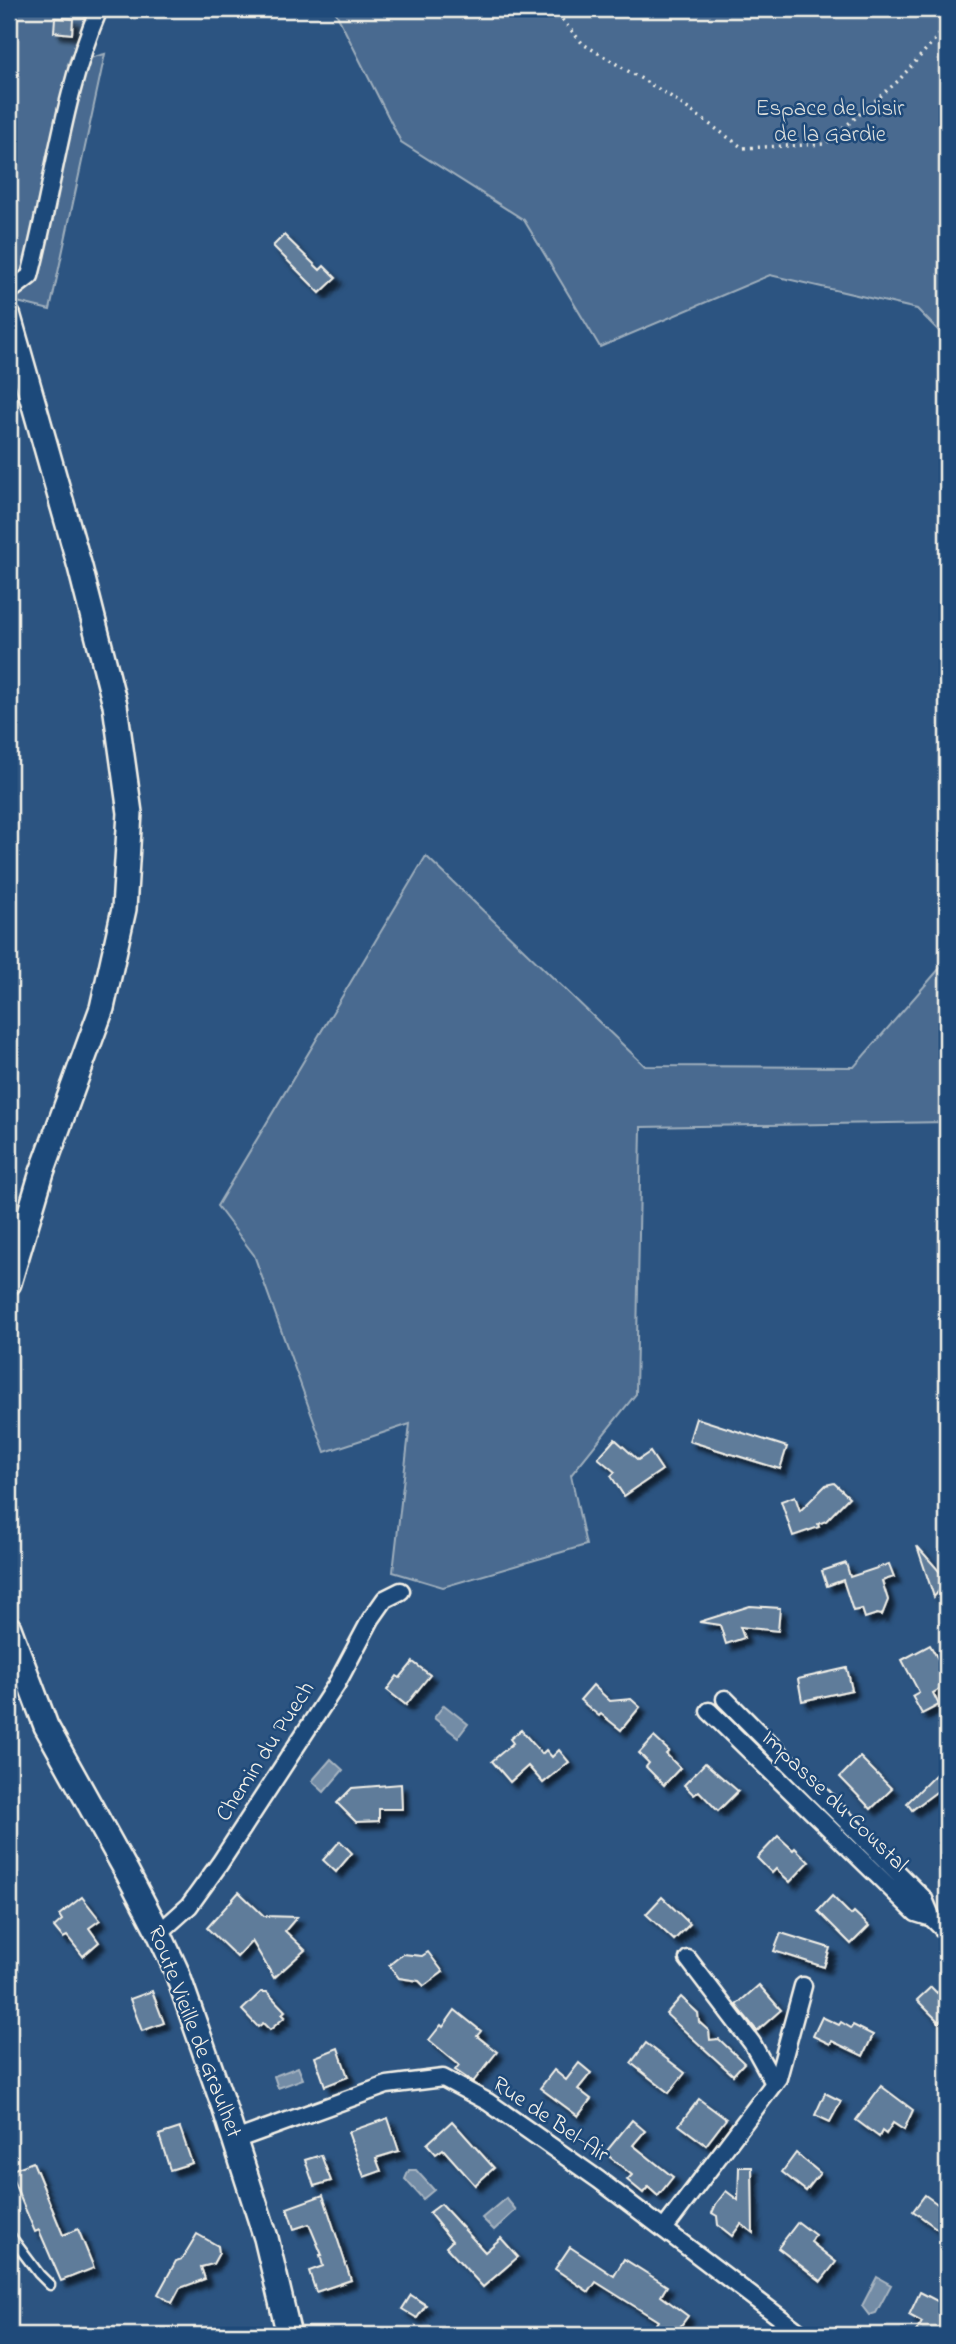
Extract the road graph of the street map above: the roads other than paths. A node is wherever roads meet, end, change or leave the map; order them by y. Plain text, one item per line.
1 (99, 9) edge
2 (9, 292) edge
3 (9, 317) edge
4 (9, 1283) edge
5 (401, 1591) dead end
6 (9, 1629) edge
7 (724, 1699) dead end
8 (709, 1711) dead end
9 (932, 1918) junction
10 (159, 1933) junction
11 (947, 1933) edge
12 (688, 1959) dead end
13 (803, 1986) dead end
14 (774, 2083) junction
15 (235, 2140) junction
16 (664, 2229) junction
17 (9, 2234) edge
18 (50, 2285) dead end
19 (289, 2335) edge
20 (803, 2335) edge

1 - 2 street
3 - 4 main road
5 - 10 street, Chemin du Puech
6 - 10 main road, Route Vieille de Graulhet
7 - 9 street, Impasse du Coustal
8 - 9 street, Impasse du Coustal
9 - 11 street, Impasse du Coustal
10 - 15 main road, Route Vieille de Graulhet
12 - 14 street
13 - 14 street
14 - 16 street
15 - 16 street, Rue de Bel-Air
15 - 19 main road, Route Vieille de Graulhet
16 - 20 street, Rue de Bel-Air
17 - 18 lane

